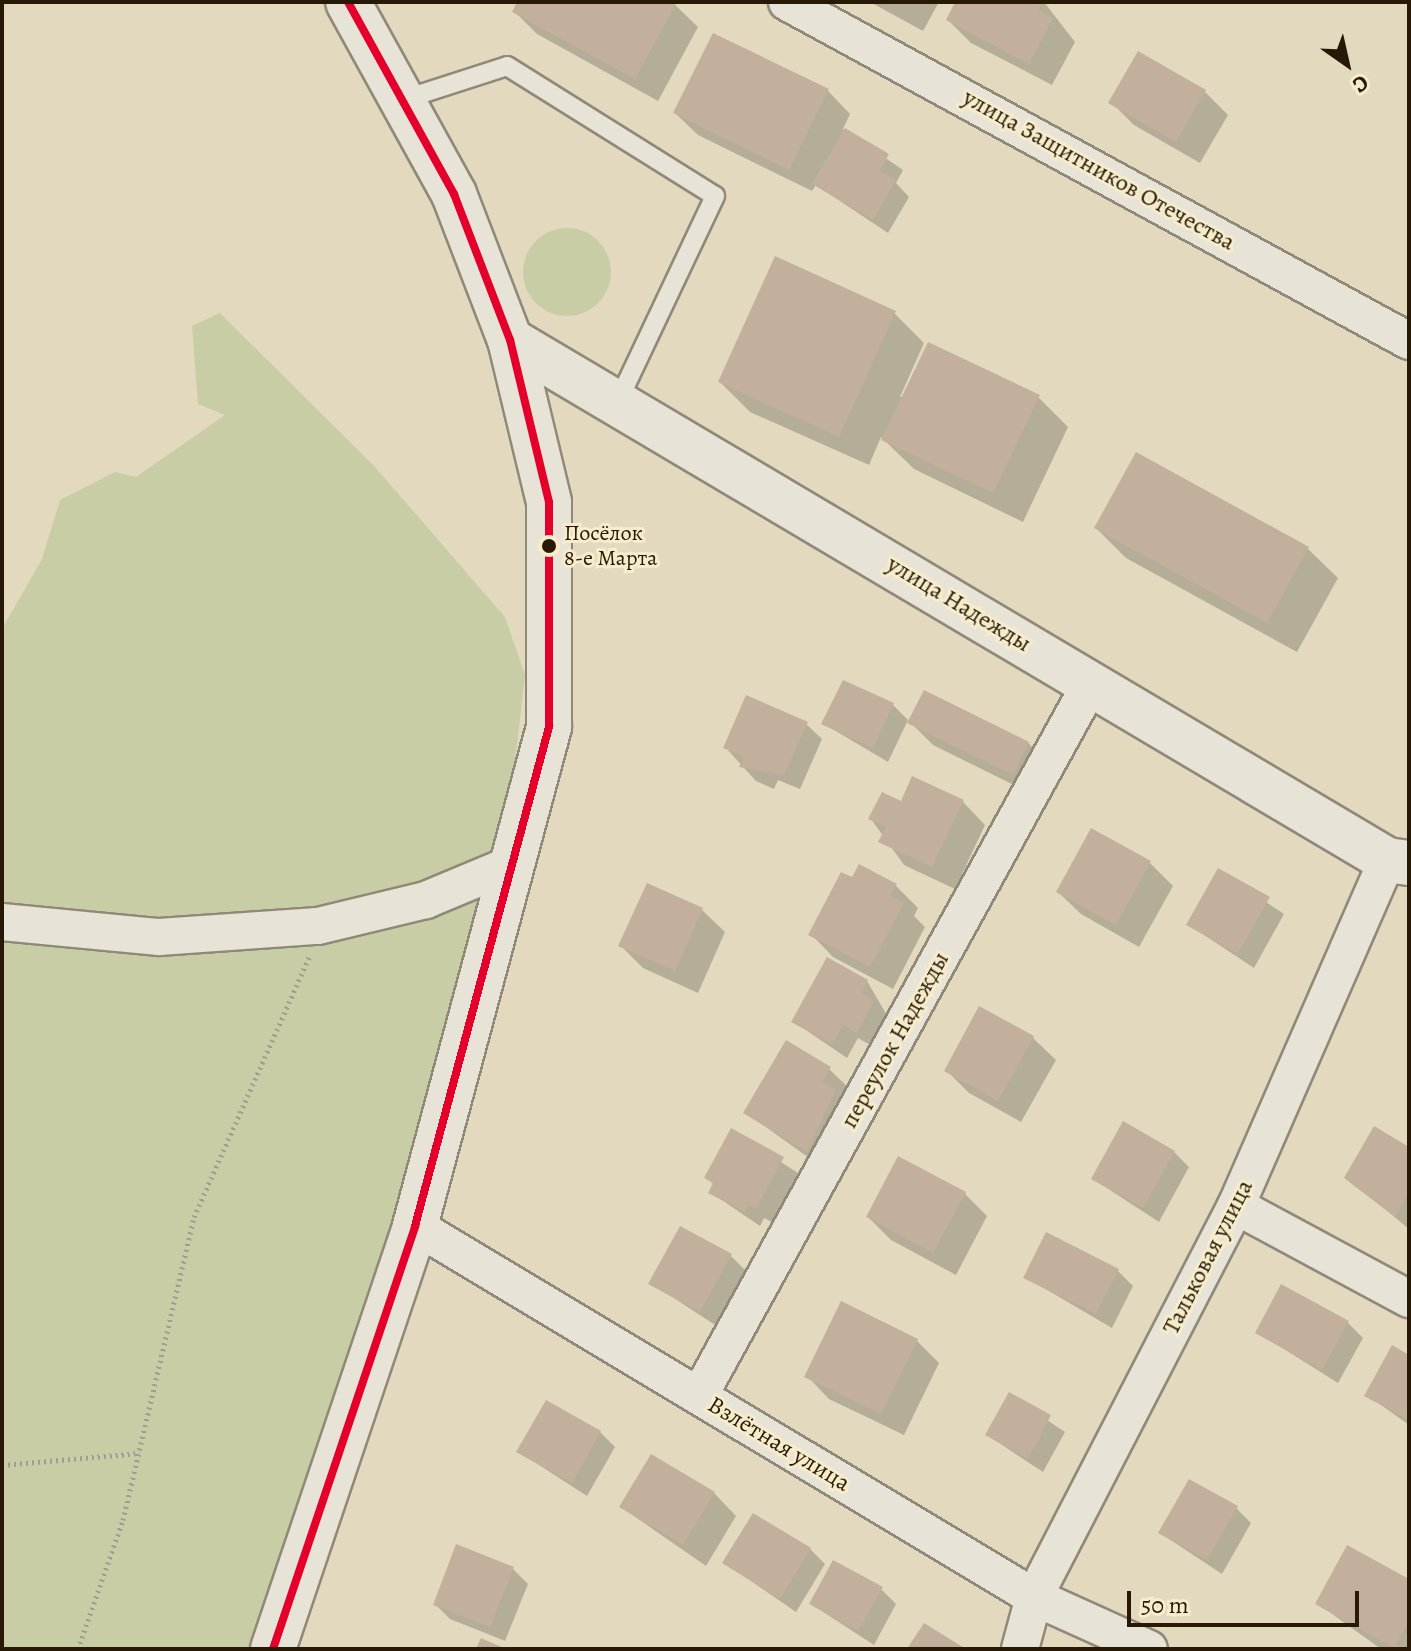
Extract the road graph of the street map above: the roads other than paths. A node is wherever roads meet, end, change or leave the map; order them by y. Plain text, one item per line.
1 (348, 2) edge
2 (787, 2) edge
3 (402, 100) junction
4 (510, 340) junction
5 (1409, 341) edge
6 (615, 407) junction
7 (1091, 683) junction
8 (1398, 862) edge
9 (512, 864) junction
10 (2, 922) edge
11 (1236, 1206) junction
12 (415, 1226) junction
13 (1409, 1299) edge
14 (699, 1396) junction
15 (1034, 1597) junction
16 (273, 1649) edge
17 (1020, 1649) edge
18 (1149, 1649) edge

1 - 3 main road
2 - 5 street, улица Защитников Отечества
3 - 4 main road
3 - 6 lane
4 - 6 main road, улица Надежды
4 - 9 main road
6 - 7 main road, улица Надежды
7 - 8 main road, улица Надежды
7 - 14 street, переулок Надежды
8 - 11 street, Тальковая улица
9 - 10 street
9 - 12 main road
11 - 13 street
11 - 15 street, Тальковая улица
12 - 14 street, Взлётная улица
12 - 16 main road
14 - 15 street, Взлётная улица
15 - 17 street, Тальковая улица
15 - 18 street, Взлётная улица

